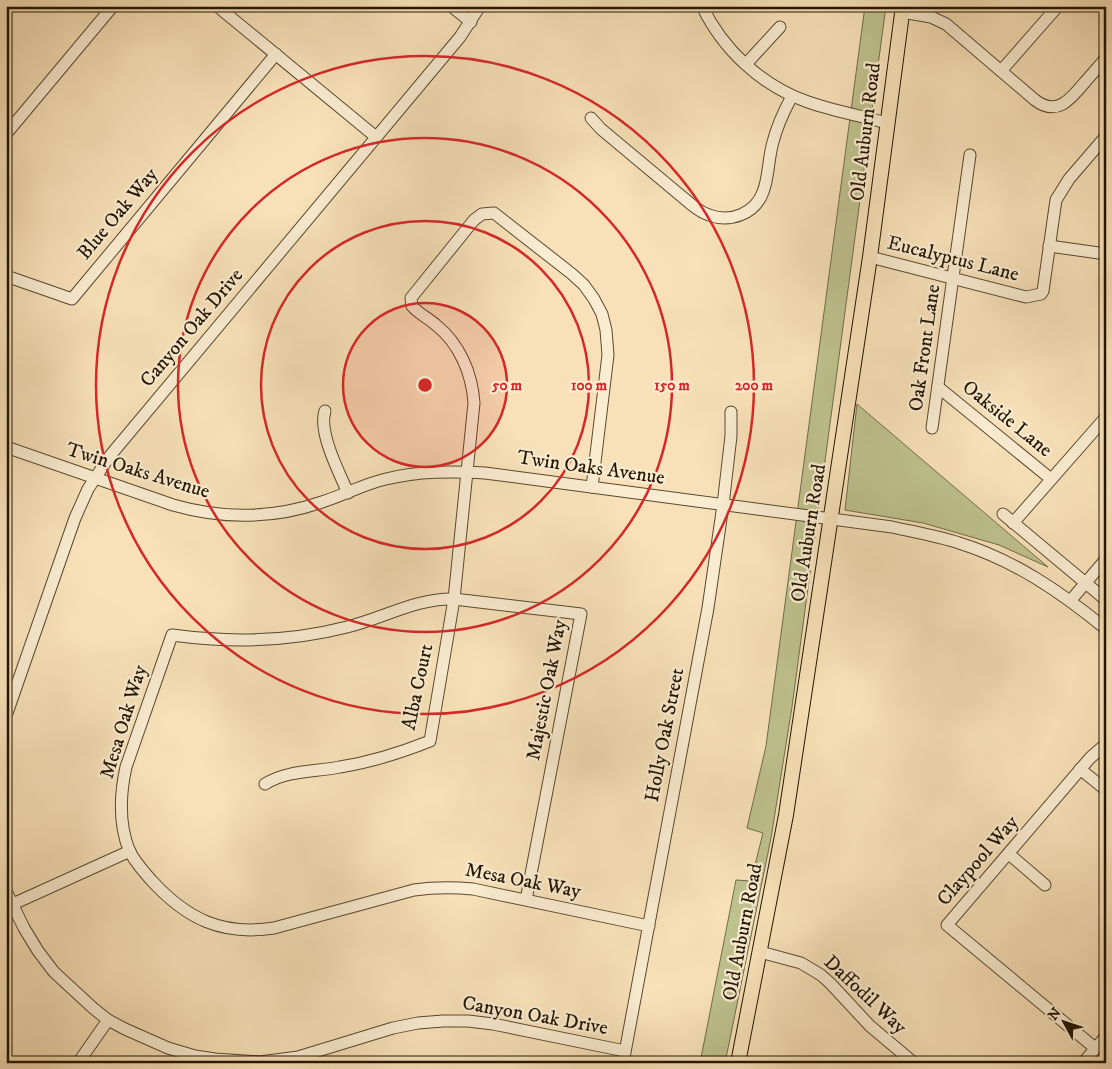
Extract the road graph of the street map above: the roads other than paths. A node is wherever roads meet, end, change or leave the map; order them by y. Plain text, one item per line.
1 (113, 6) edge
2 (217, 6) edge
3 (451, 6) edge
4 (480, 6) edge
5 (702, 6) edge
6 (1042, 6) edge
7 (902, 9) edge
8 (1055, 10) edge
9 (471, 22) junction
10 (780, 27) dead end
11 (276, 54) junction
12 (1106, 58) edge
13 (746, 64) junction
14 (1001, 71) junction
15 (792, 96) junction
16 (591, 118) dead end
17 (887, 123) junction
18 (6, 134) edge
19 (1106, 136) edge
20 (376, 137) junction
21 (970, 154) dead end
22 (1049, 246) junction
23 (1106, 254) edge
24 (870, 257) junction
25 (6, 276) edge
26 (954, 278) junction
27 (938, 387) junction
28 (325, 411) dead end
29 (731, 412) dead end
30 (1106, 417) edge
31 (932, 428) dead end
32 (6, 447) edge
33 (468, 472) junction
34 (94, 478) junction
35 (1052, 479) junction
36 (592, 488) junction
37 (348, 493) junction
38 (723, 505) junction
39 (1003, 514) dead end
40 (832, 518) junction
41 (1014, 523) junction
42 (1106, 559) edge
43 (1085, 583) junction
44 (454, 599) junction
45 (1071, 600) junction
46 (1106, 600) edge
47 (1106, 628) edge
48 (6, 716) edge
49 (1106, 744) edge
50 (1080, 769) junction
51 (265, 784) dead end
52 (1106, 790) edge
53 (130, 851) junction
54 (1009, 854) junction
55 (1046, 885) dead end
56 (6, 891) edge
57 (526, 900) junction
58 (12, 904) junction
59 (649, 926) junction
60 (760, 952) junction
61 (108, 1020) junction
62 (1106, 1036) edge
63 (1095, 1048) junction
64 (625, 1051) junction
65 (78, 1063) edge
66 (623, 1063) edge
67 (738, 1063) edge
68 (914, 1063) edge
69 (1083, 1063) edge

1 - 18 street
2 - 11 street
3 - 9 street
4 - 9 street, Canyon Oak Drive
5 - 13 street
6 - 8 street
7 - 14 street
7 - 17 main road, Old Auburn Road
8 - 14 street
9 - 20 street, Canyon Oak Drive
10 - 13 street
11 - 20 street
11 - 25 street, Blue Oak Way
12 - 14 street
13 - 15 street
15 - 16 street
15 - 17 street
17 - 24 main road, Old Auburn Road
19 - 22 street, Eucalyptus Lane
20 - 34 street, Canyon Oak Drive
21 - 26 street, Oak Front Lane
22 - 23 street
22 - 26 street, Eucalyptus Lane
24 - 26 street, Eucalyptus Lane
24 - 40 main road, Old Auburn Road
26 - 27 street, Oak Front Lane
27 - 31 street, Oak Front Lane
27 - 35 street, Oakside Lane
28 - 37 street
29 - 38 street, Holly Oak Street
30 - 35 street
32 - 34 street, Twin Oaks Avenue
33 - 36 street, Twin Oaks Avenue
33 - 36 street, Alba Court
33 - 37 street, Twin Oaks Avenue
33 - 44 street, Alba Court
34 - 37 street, Twin Oaks Avenue
34 - 48 street, Canyon Oak Drive
35 - 41 street
36 - 38 street, Twin Oaks Avenue
38 - 40 street, Twin Oaks Avenue
38 - 59 street, Holly Oak Street
39 - 41 street
40 - 45 street, Twin Oaks Avenue
40 - 60 main road, Old Auburn Road
41 - 43 street
42 - 43 street
43 - 45 street
43 - 46 street
44 - 51 street, Alba Court
44 - 53 street, Mesa Oak Way
44 - 57 street, Majestic Oak Way
45 - 47 street, Twin Oaks Avenue
49 - 50 street, Claypool Way
50 - 52 street
50 - 54 street, Claypool Way
53 - 57 street, Mesa Oak Way
53 - 58 street
54 - 55 street
54 - 63 street, Claypool Way
56 - 58 street, Canyon Oak Drive
57 - 59 street, Mesa Oak Way
58 - 61 street, Canyon Oak Drive
59 - 64 street, Holly Oak Street
60 - 67 main road, Old Auburn Road
60 - 68 street, Daffodil Way
61 - 64 street, Canyon Oak Drive
61 - 65 street
62 - 63 street
63 - 69 street
64 - 66 street, Holly Oak Street

